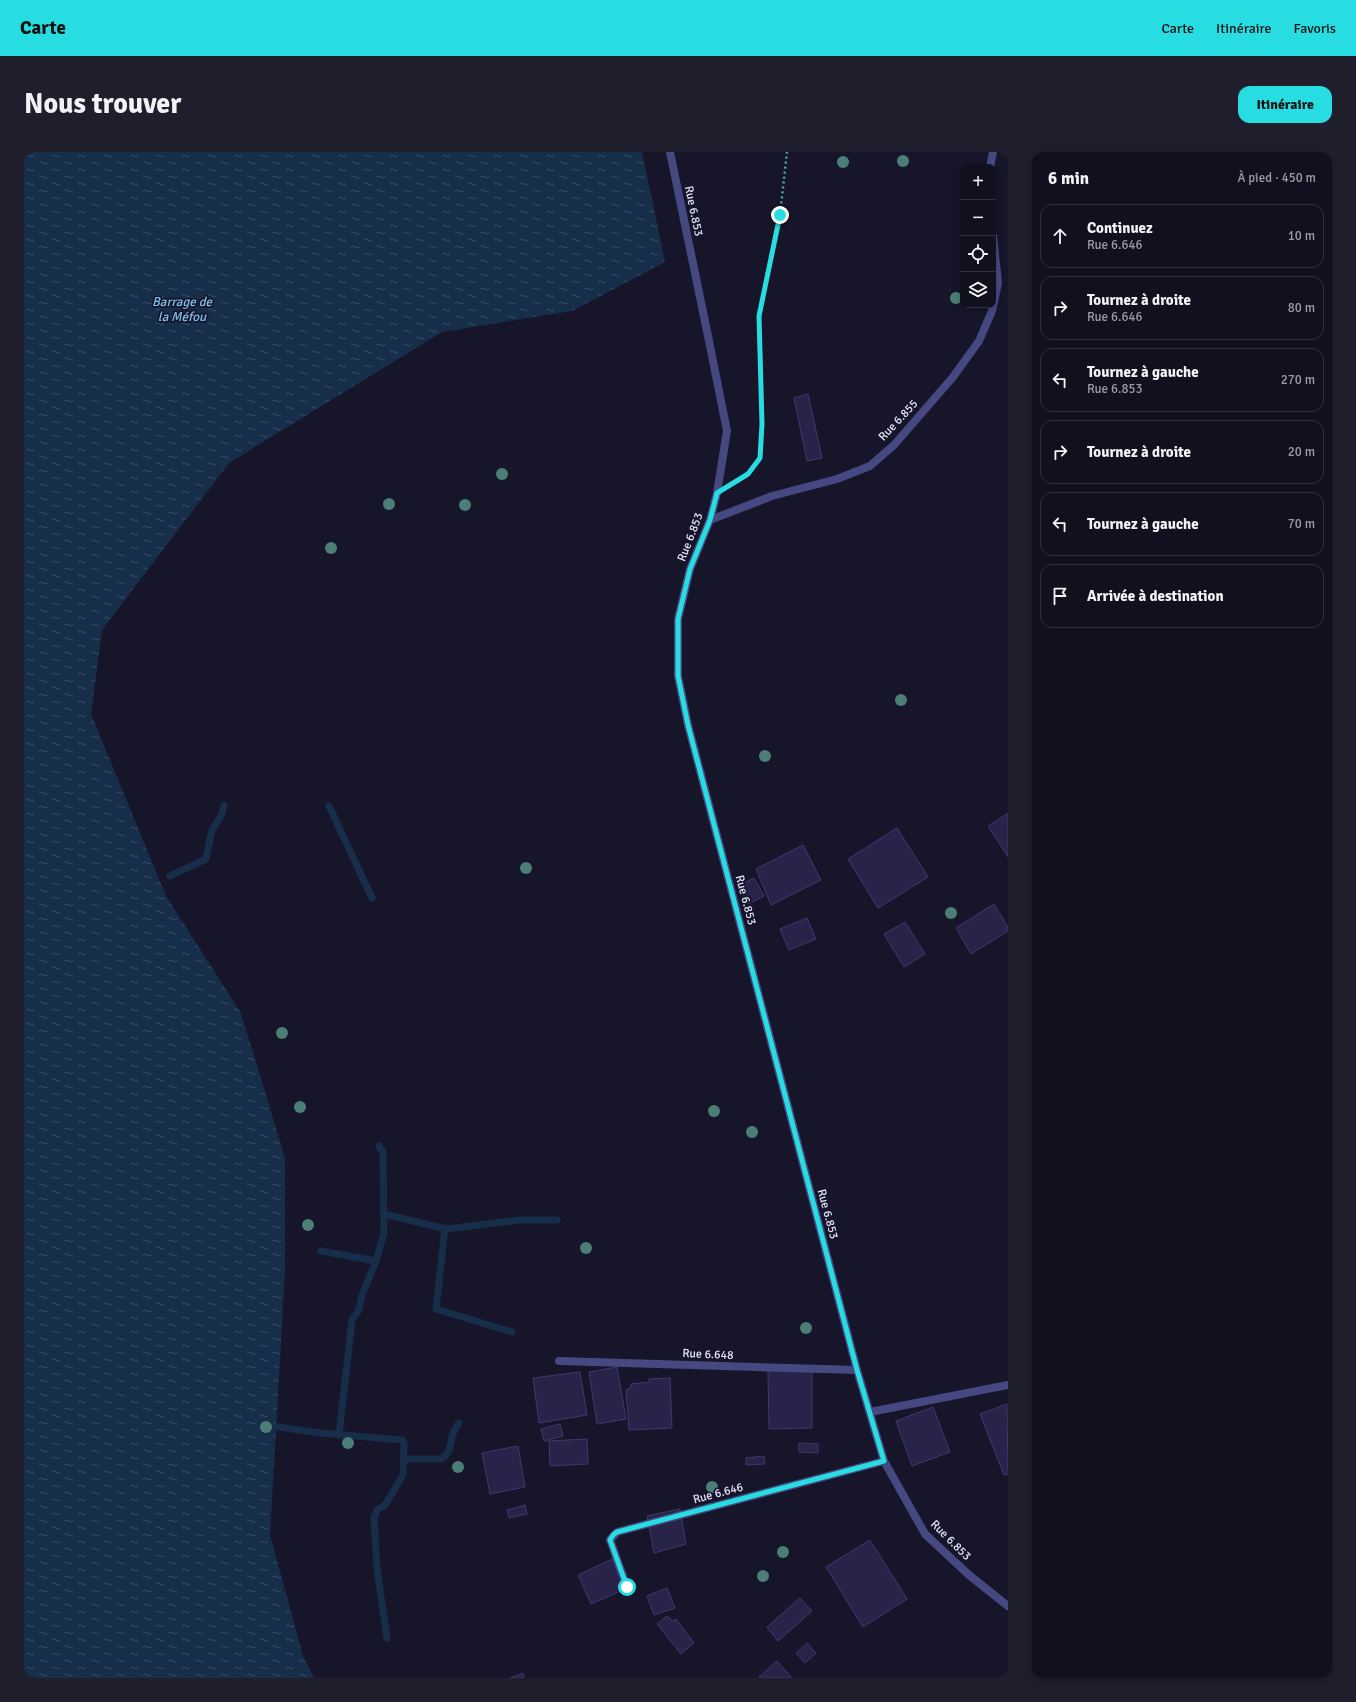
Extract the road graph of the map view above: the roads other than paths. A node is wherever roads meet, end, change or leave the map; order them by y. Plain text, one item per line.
1 (670, 152) edge
2 (993, 152) edge
3 (991, 164) edge
4 (996, 264) edge
5 (710, 520) junction
6 (559, 1361) dead end
7 (857, 1370) junction
8 (1008, 1385) edge
9 (870, 1412) junction
10 (884, 1461) junction
11 (627, 1587) dead end
12 (1008, 1606) edge

1 - 5 street, Rue 6.853
2 - 3 street
4 - 5 street, Rue 6.855
5 - 7 street, Rue 6.853
6 - 7 street, Rue 6.648
7 - 9 street, Rue 6.853
8 - 9 street
9 - 10 street, Rue 6.853
10 - 11 street, Rue 6.646
10 - 12 street, Rue 6.853

